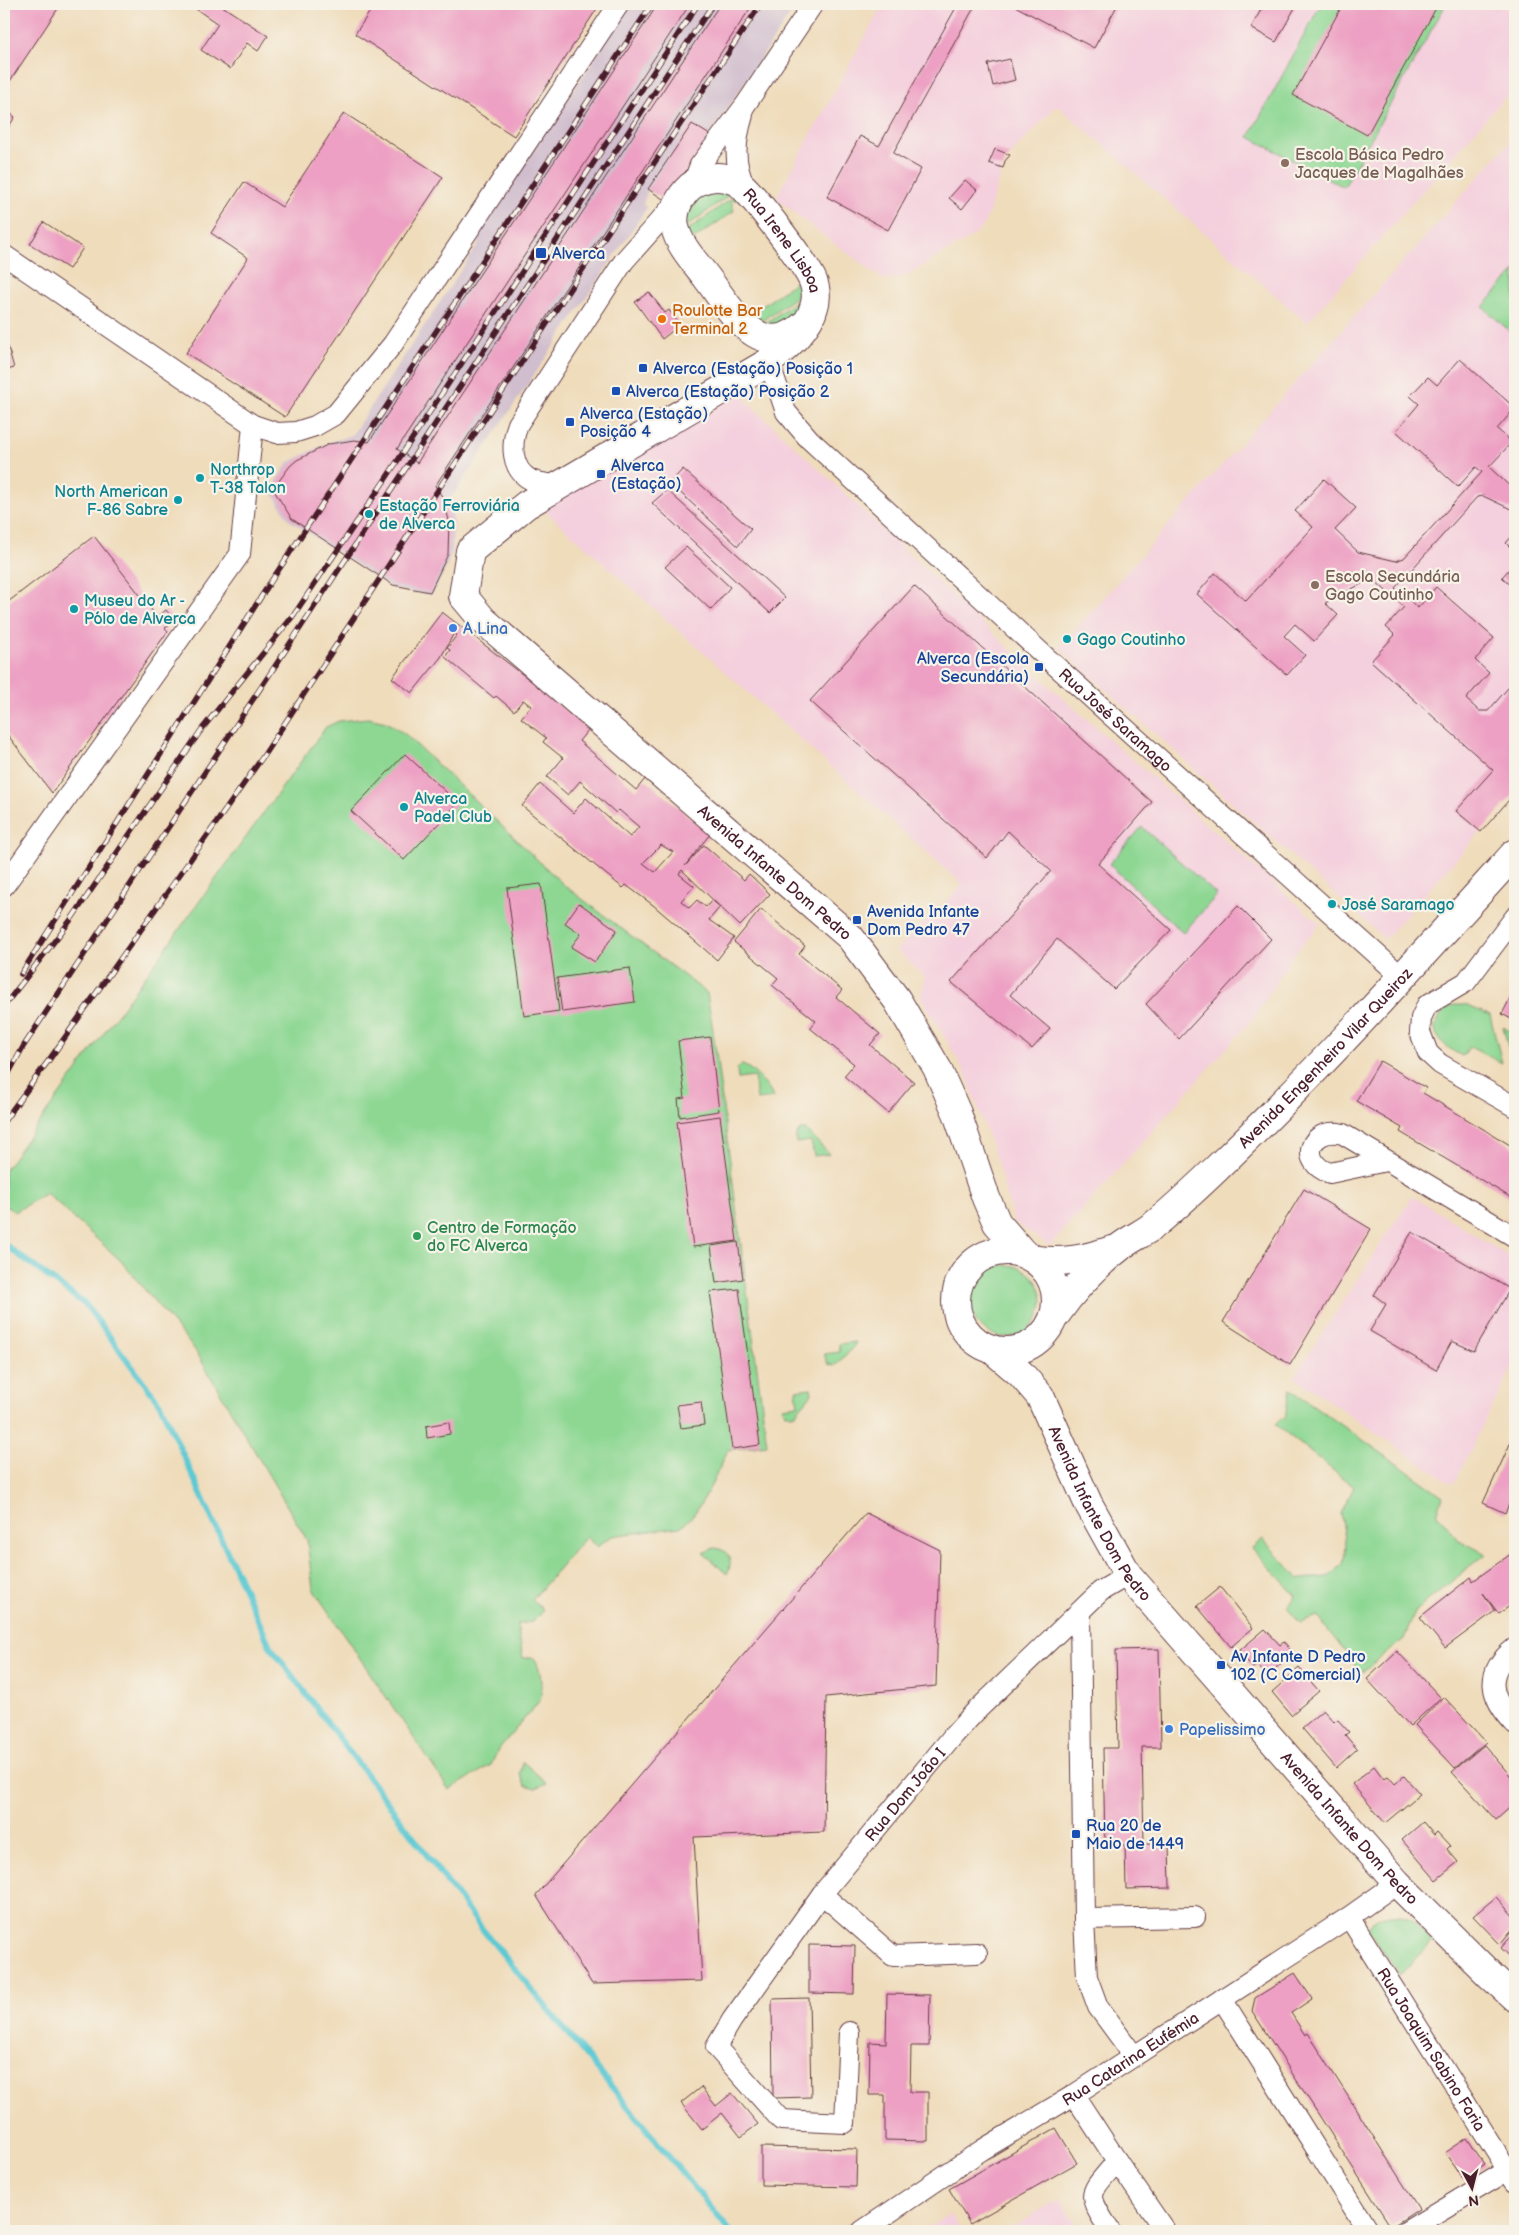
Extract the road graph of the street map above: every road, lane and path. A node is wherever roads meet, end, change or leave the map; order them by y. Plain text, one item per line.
1 (619, 4) edge
2 (813, 4) edge
3 (746, 104) junction
4 (745, 188) junction
5 (688, 189) junction
6 (4, 255) edge
7 (739, 321) junction
8 (805, 324) junction
9 (769, 362) junction
10 (253, 425) junction
11 (558, 486) junction
12 (470, 551) joint
13 (1515, 852) edge
14 (4, 886) edge
15 (1515, 917) edge
16 (1402, 977) junction
17 (1515, 1107) edge
18 (1386, 1161) dead end
19 (1515, 1237) edge
20 (1120, 1247) junction
21 (1030, 1257) junction
22 (1051, 1323) junction
23 (993, 1350) junction
24 (1040, 1396) junction
25 (1128, 1575) junction
26 (1080, 1613) junction
27 (1515, 1648) edge
28 (1515, 1724) edge
29 (1397, 1883) junction
30 (822, 1894) junction
31 (1195, 1917) dead end
32 (1349, 1917) junction
33 (1084, 1919) junction
34 (977, 1953) dead end
35 (1515, 1998) edge
36 (1222, 1999) junction
37 (849, 2032) dead end
38 (1134, 2056) junction
39 (1074, 2095) junction
40 (1117, 2160) junction
41 (1513, 2173) edge
42 (862, 2231) edge
43 (1110, 2231) edge
44 (1165, 2231) edge
45 (1368, 2231) edge
46 (1407, 2231) edge

1 - 10 street
2 - 3 street
3 - 4 street
3 - 5 street
4 - 5 main road, Rua Irene Lisboa
4 - 8 main road, Rua Irene Lisboa
5 - 7 main road
5 - 11 street, Rua Irene Lisboa
6 - 10 street
7 - 8 main road
7 - 9 main road
8 - 9 main road, Rua Irene Lisboa
9 - 11 main road, Rua Irene Lisboa
9 - 16 street, Rua José Saramago
10 - 14 street
11 - 12 main road, Rua Irene Lisboa
12 - 21 main road, Avenida Infante Dom Pedro
13 - 16 main road, Avenida Engenheiro Vilar Queiroz
15 - 17 street
16 - 20 main road, Avenida Engenheiro Vilar Queiroz
18 - 19 street
20 - 21 main road, Avenida Engenheiro Vilar Queiroz
20 - 22 main road, Avenida Engenheiro Vilar Queiroz
21 - 22 main road
21 - 23 main road
22 - 23 main road
22 - 24 main road, Avenida Infante Dom Pedro
23 - 24 main road, Avenida Infante Dom Pedro
24 - 25 main road, Avenida Infante Dom Pedro
25 - 26 street, Rua Dom João I
25 - 29 main road, Avenida Infante Dom Pedro
26 - 30 street, Rua Dom João I
26 - 33 street
27 - 28 street
29 - 32 street, Rua Catarina Eufémia
29 - 35 main road, Avenida Infante Dom Pedro
30 - 34 street
30 - 37 street, Rua Dom João I
31 - 33 street
32 - 36 street, Rua Catarina Eufémia
32 - 41 street, Rua Joaquim Sabino Faria
33 - 38 street
36 - 38 street, Rua Catarina Eufémia
36 - 45 street
38 - 39 street, Rua Catarina Eufémia
39 - 40 street
39 - 42 street, Rua Catarina Eufémia
40 - 43 street
40 - 44 street
41 - 46 street

